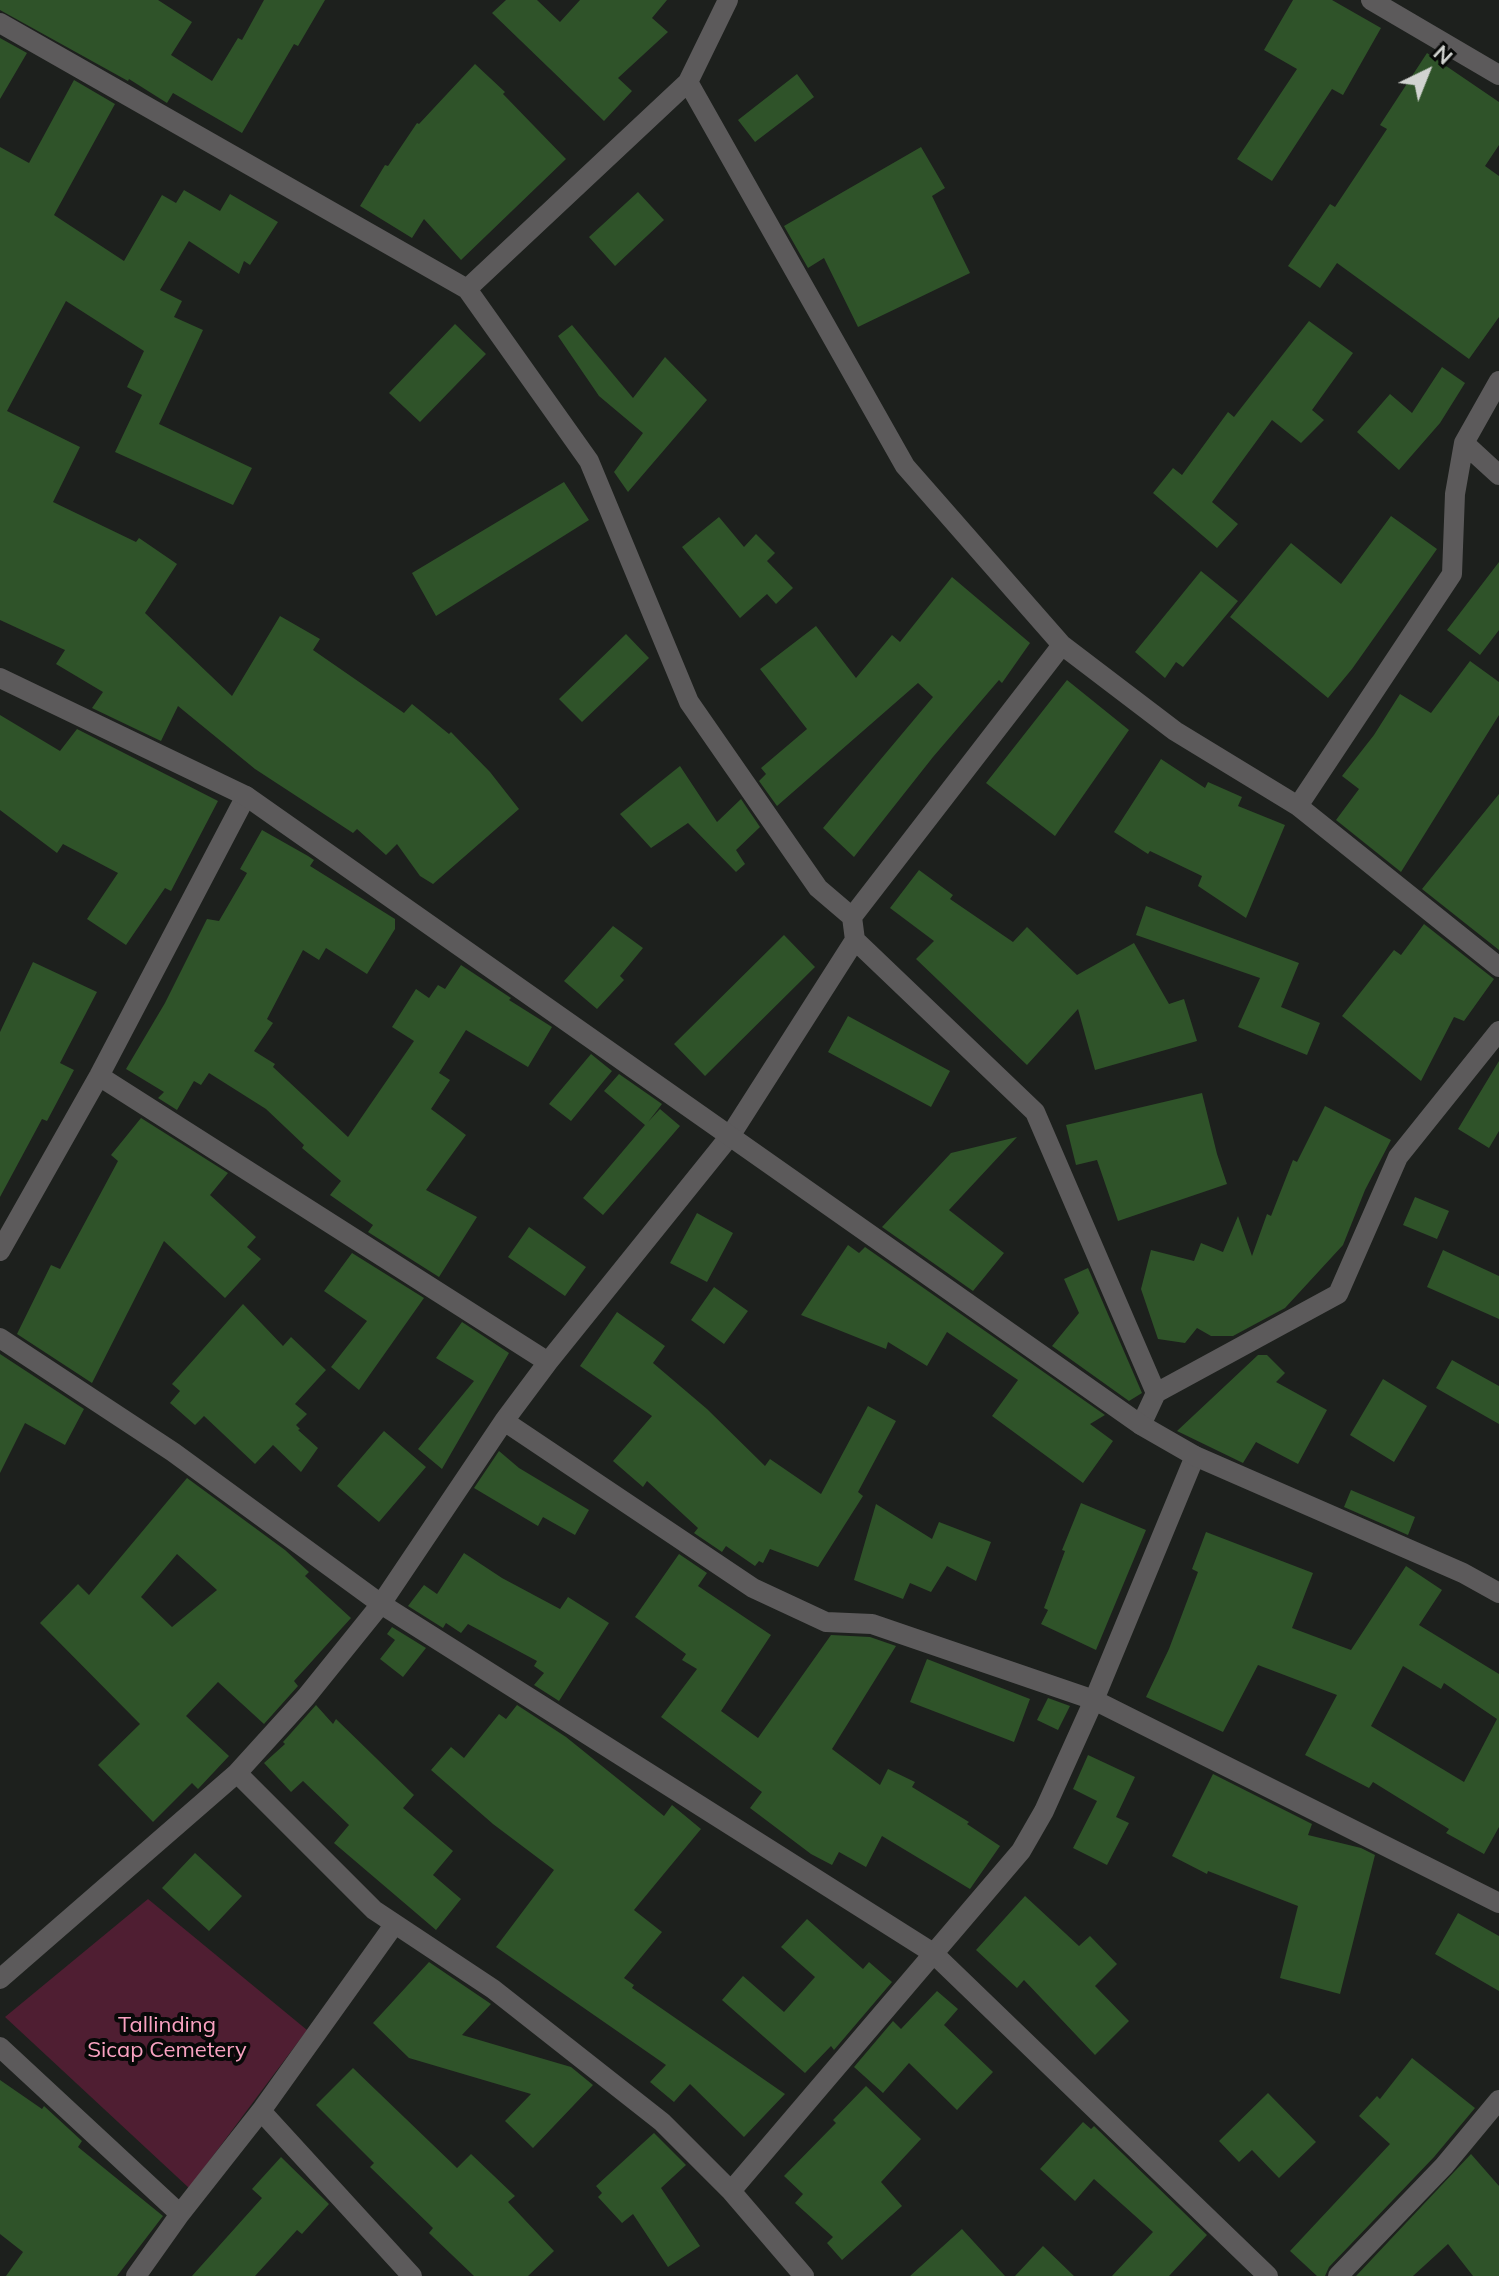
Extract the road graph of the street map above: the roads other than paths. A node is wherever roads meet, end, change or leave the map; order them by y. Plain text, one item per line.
1 (728, 0) edge
2 (1371, 0) edge
3 (0, 23) edge
4 (1499, 75) edge
5 (688, 82) junction
6 (467, 289) junction
7 (1499, 381) edge
8 (1464, 443) junction
9 (1499, 475) edge
10 (1062, 645) junction
11 (0, 678) edge
12 (246, 796) junction
13 (1298, 806) junction
14 (852, 917) junction
15 (855, 940) junction
16 (1499, 967) edge
17 (1499, 1031) edge
18 (99, 1076) junction
19 (730, 1136) junction
20 (0, 1251) edge
21 (0, 1338) edge
22 (548, 1362) junction
23 (1156, 1393) junction
24 (504, 1421) junction
25 (1141, 1425) junction
26 (1195, 1456) junction
27 (1499, 1593) edge
28 (381, 1604) junction
29 (1094, 1700) junction
30 (237, 1773) junction
31 (1499, 1903) edge
32 (394, 1925) junction
33 (933, 1953) junction
34 (0, 1979) edge
35 (0, 2047) edge
36 (1499, 2100) edge
37 (261, 2111) junction
38 (731, 2191) junction
39 (180, 2214) junction
40 (136, 2276) edge
41 (412, 2276) edge
42 (804, 2276) edge
43 (1268, 2276) edge
44 (1338, 2276) edge

1 - 5 street
2 - 4 street
3 - 6 street
5 - 6 street
5 - 10 street
6 - 14 street
7 - 8 street
8 - 9 street
8 - 13 street
10 - 13 street
10 - 14 street
11 - 12 street
12 - 18 street
12 - 19 street
13 - 16 street
14 - 15 street
15 - 19 street
15 - 23 street
17 - 23 street
18 - 20 street
18 - 22 street
19 - 22 street
19 - 25 street
21 - 28 street
22 - 24 street
23 - 25 street
24 - 28 street
24 - 29 street
25 - 26 street
26 - 27 street
26 - 29 street
28 - 30 street
28 - 33 street
29 - 31 street
29 - 33 street
30 - 32 street
30 - 34 street
32 - 37 street
32 - 38 street
33 - 38 street
33 - 43 street
35 - 39 street
36 - 44 street
37 - 39 street
37 - 41 street
38 - 42 street
39 - 40 street

